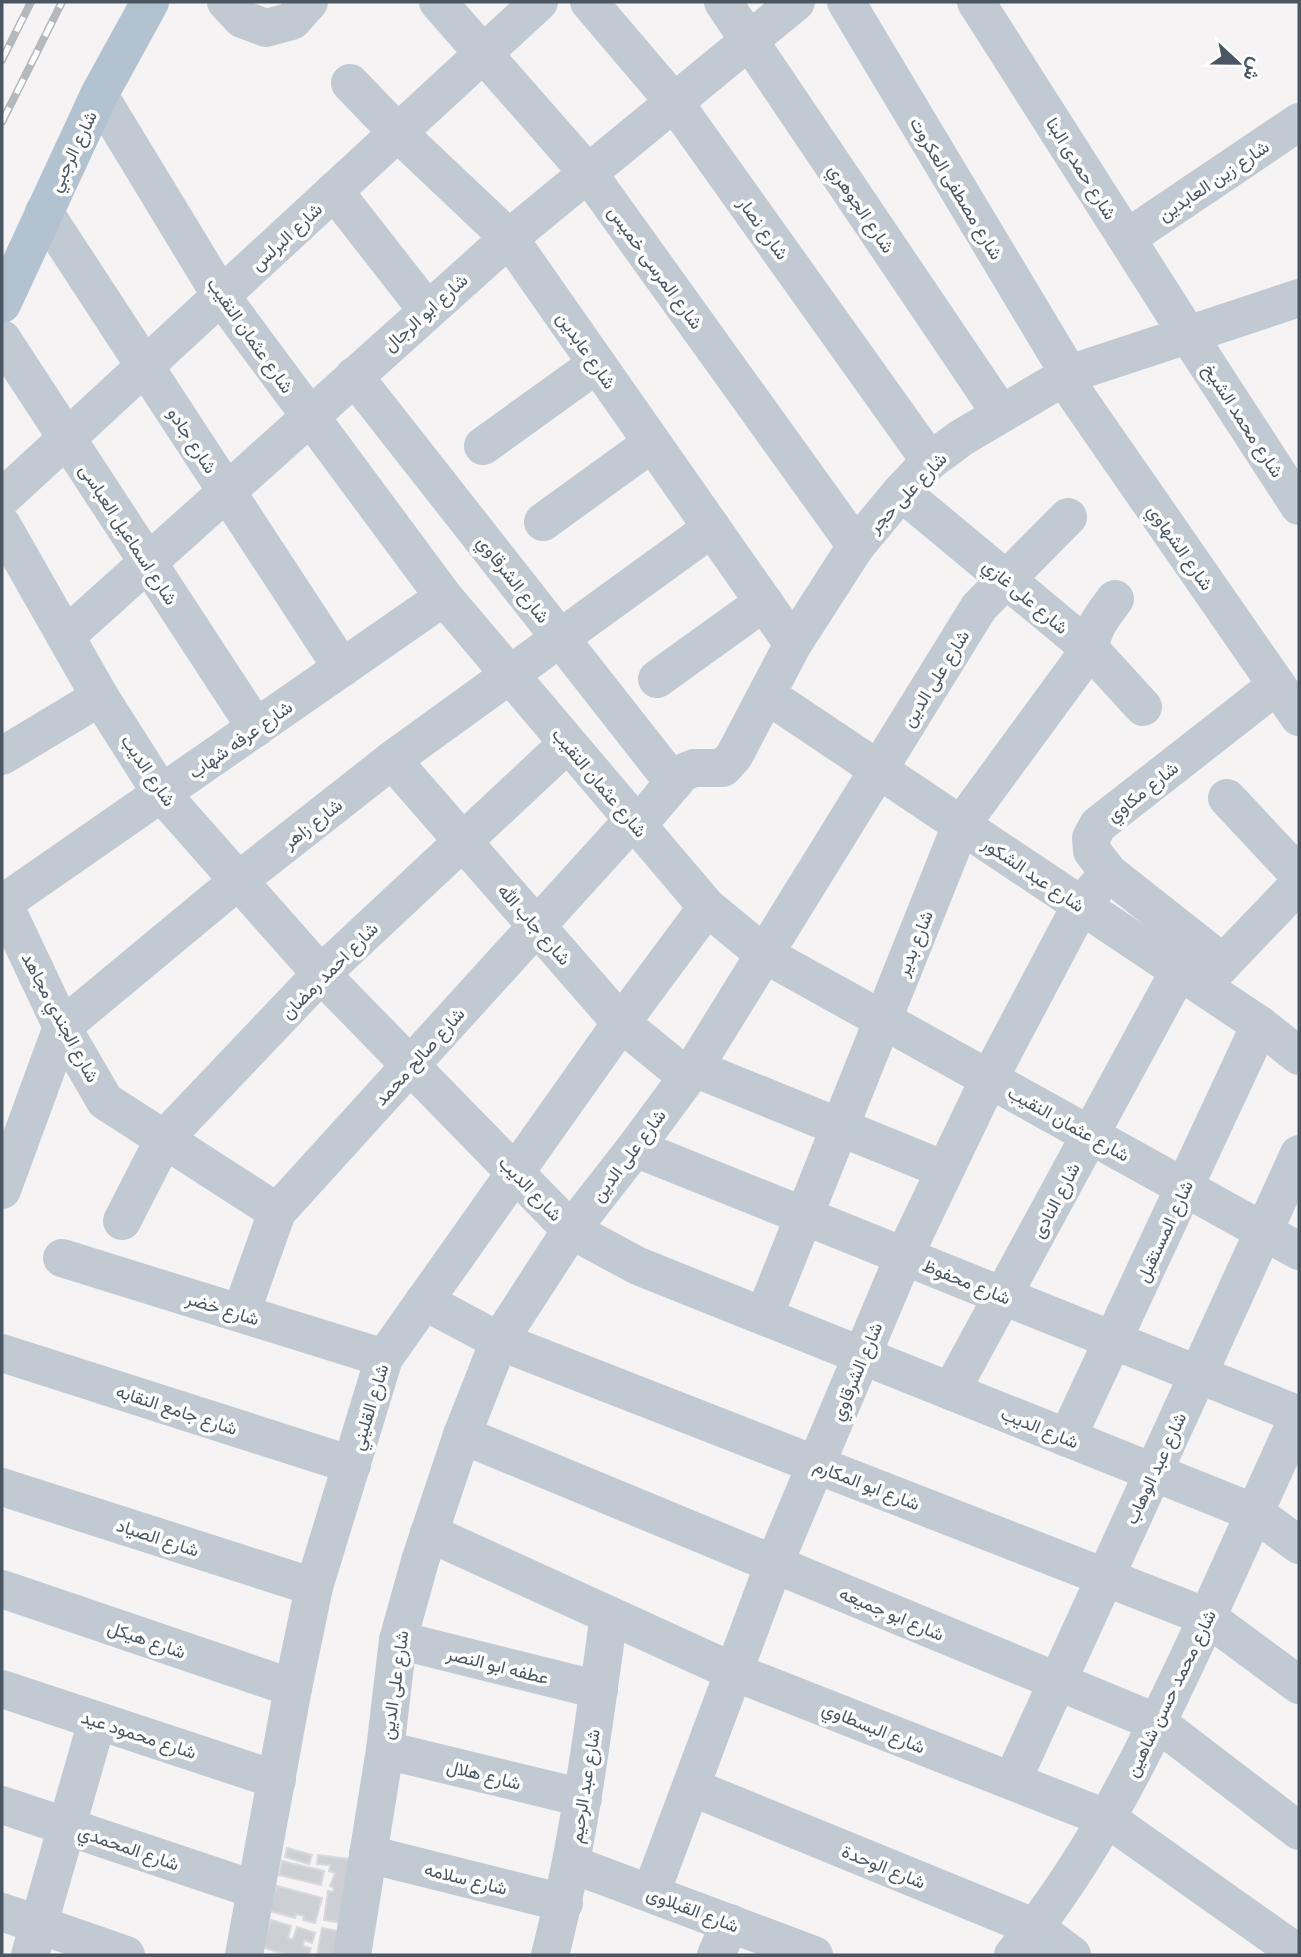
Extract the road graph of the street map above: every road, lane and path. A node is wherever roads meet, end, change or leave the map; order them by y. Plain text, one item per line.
1 (150, 2) edge
2 (226, 2) edge
3 (310, 2) edge
4 (438, 2) edge
5 (539, 2) edge
6 (589, 2) edge
7 (723, 2) edge
8 (796, 2) edge
9 (846, 2) edge
10 (976, 2) edge
11 (749, 40) junction
12 (483, 53) junction
13 (350, 83) dead end
14 (99, 95) junction
15 (674, 102) junction
16 (1299, 122) edge
17 (398, 133) junction
18 (588, 173) junction
19 (334, 191) junction
20 (44, 212) junction
21 (509, 238) junction
22 (1126, 238) junction
23 (221, 296) junction
24 (1297, 302) edge
25 (2, 304) edge
26 (427, 310) junction
27 (1188, 335) junction
28 (2, 339) edge
29 (597, 364) junction
30 (145, 366) junction
31 (354, 376) junction
32 (1066, 376) junction
33 (1001, 415) junction
34 (309, 416) junction
35 (66, 439) junction
36 (652, 443) junction
37 (483, 446) dead end
38 (930, 461) junction
39 (226, 491) junction
40 (901, 492) junction
41 (2, 498) edge
42 (1299, 506) edge
43 (1068, 517) dead end
44 (542, 522) dead end
45 (2, 525) edge
46 (712, 528) junction
47 (856, 546) junction
48 (148, 562) junction
49 (1006, 579) junction
50 (444, 597) junction
51 (1115, 599) dead end
52 (764, 602) junction
53 (66, 636) junction
54 (560, 638) junction
55 (793, 644) junction
56 (1090, 649) junction
57 (342, 668) junction
58 (509, 675) junction
59 (657, 679) dead end
60 (1277, 685) junction
61 (766, 695) junction
62 (100, 697) junction
63 (1143, 707) dead end
64 (1299, 717) edge
65 (256, 728) junction
66 (567, 744) junction
67 (2, 756) edge
68 (393, 760) junction
69 (878, 770) junction
70 (674, 783) junction
71 (161, 793) junction
72 (1227, 798) dead end
73 (635, 823) junction
74 (961, 825) junction
75 (463, 841) junction
76 (1110, 873) junction
77 (1299, 875) edge
78 (238, 881) junction
79 (1299, 884) edge
80 (2, 903) edge
81 (1081, 905) junction
82 (707, 907) junction
83 (537, 926) junction
84 (764, 954) junction
85 (1201, 973) junction
86 (321, 974) junction
87 (883, 1020) junction
88 (621, 1023) junction
89 (62, 1027) junction
90 (1285, 1036) edge
91 (410, 1065) junction
92 (691, 1072) junction
93 (989, 1079) junction
94 (839, 1127) junction
95 (1090, 1135) junction
96 (164, 1139) junction
97 (635, 1148) junction
98 (1299, 1154) edge
99 (945, 1170) junction
100 (514, 1172) junction
101 (1184, 1187) junction
102 (2, 1190) edge
103 (277, 1212) junction
104 (804, 1216) junction
105 (122, 1221) dead end
106 (571, 1230) junction
107 (1264, 1231) junction
108 (1299, 1251) edge
109 (904, 1256) junction
110 (62, 1258) dead end
111 (1003, 1296) junction
112 (424, 1301) junction
113 (241, 1313) junction
114 (764, 1316) junction
115 (499, 1340) junction
116 (1113, 1340) junction
117 (2, 1353) edge
118 (862, 1356) junction
119 (384, 1358) junction
120 (1199, 1374) junction
121 (951, 1391) junction
122 (1299, 1415) edge
123 (462, 1435) junction
124 (1067, 1438) junction
125 (352, 1465) junction
126 (816, 1465) junction
127 (1153, 1472) junction
128 (2, 1487) edge
129 (1255, 1513) junction
130 (429, 1533) junction
131 (1299, 1545) edge
132 (775, 1564) junction
133 (1105, 1578) junction
134 (314, 1587) junction
135 (2, 1589) edge
136 (610, 1615) junction
137 (1207, 1618) junction
138 (398, 1640) junction
139 (734, 1672) junction
140 (1057, 1681) junction
141 (1299, 1685) edge
142 (293, 1688) junction
143 (2, 1689) edge
144 (598, 1690) junction
145 (97, 1721) junction
146 (1158, 1723) junction
147 (385, 1750) junction
148 (277, 1780) junction
149 (1012, 1781) junction
150 (691, 1787) junction
151 (583, 1798) junction
152 (2, 1805) edge
153 (1108, 1819) junction
154 (66, 1826) junction
155 (1299, 1832) edge
156 (368, 1854) junction
157 (571, 1864) junction
158 (256, 1890) junction
159 (651, 1893) junction
160 (564, 1903) junction
161 (2, 1912) edge
162 (723, 1939) edge
163 (34, 1940) edge
164 (1025, 1941) edge
165 (1294, 1953) edge
166 (126, 1955) edge
167 (244, 1955) edge
168 (352, 1955) edge
169 (550, 1955) edge
170 (814, 1955) edge
171 (1072, 1955) edge

1 - 14 main road, شارع الرجبي
2 - 3 street
4 - 12 street, شارع المرسى خميس
5 - 12 street, شارع البرلس
6 - 15 street, شارع نصار
7 - 11 street, شارع الجوهري
8 - 11 street, شارع ابو الرجال
9 - 32 street, شارع مصطفى العكروت
10 - 22 street, شارع حمدى البنا
11 - 15 street, شارع ابو الرجال
11 - 33 street, شارع الجوهري
12 - 17 street, شارع البرلس
12 - 18 street, شارع المرسى خميس
13 - 17 street, شارع عابدين
14 - 20 main road, شارع الرجبي
14 - 23 street, شارع عثمان النقيب
15 - 18 street, شارع ابو الرجال
15 - 38 street, شارع نصار
16 - 22 street, شارع زين العابدين
17 - 19 street, شارع البرلس
17 - 21 street, شارع عابدين
18 - 21 street, شارع ابو الرجال
18 - 47 street, شارع المرسى خميس
19 - 23 street, شارع البرلس
19 - 26 street
20 - 25 main road, شارع الرجبي
20 - 30 street, شارع جادو
21 - 26 street, شارع ابو الرجال
21 - 29 street, شارع عابدين
22 - 27 street, شارع حمدى البنا
23 - 30 street, شارع البرلس
23 - 34 street, شارع عثمان النقيب
24 - 27 street, شارع على حجر
26 - 31 street, شارع ابو الرجال
27 - 32 street, شارع على حجر
27 - 42 street, شارع محمد الشيخ
28 - 35 street, شارع اسماعيل العباسى
29 - 36 street, شارع عابدين
29 - 37 street
30 - 35 street, شارع البرلس
30 - 39 street, شارع جادو
31 - 34 street, شارع ابو الرجال
31 - 54 street, شارع الشرقاوي
32 - 33 street, شارع على حجر
32 - 60 street, شارع الشهاوي
33 - 38 street, شارع على حجر
34 - 39 street, شارع ابو الرجال
34 - 50 street, شارع عثمان النقيب
35 - 41 street, شارع البرلس
35 - 48 street, شارع اسماعيل العباسى
36 - 44 street
36 - 46 street, شارع عابدين
38 - 40 street, شارع على حجر
39 - 48 street, شارع ابو الرجال
39 - 57 street, شارع جادو
40 - 47 street, شارع على حجر
40 - 49 street, شارع على غازي
43 - 49 street, شارع على الدين
45 - 53 street, شارع الديب
46 - 52 street, شارع عابدين
46 - 54 street, شارع زاهر
47 - 55 street, شارع على حجر
48 - 53 street, شارع ابو الرجال
48 - 65 street, شارع اسماعيل العباسى
49 - 56 street, شارع على غازي
49 - 69 street, شارع على الدين
50 - 57 street, شارع عرفه شهاب
50 - 58 street, شارع عثمان النقيب
51 - 56 street, شارع بدير
52 - 55 street, شارع عابدين
52 - 59 street
53 - 62 street, شارع الديب
54 - 58 street, شارع زاهر
54 - 70 street, شارع الشرقاوي
55 - 61 street, شارع على حجر
56 - 63 street, شارع على غازي
56 - 74 street, شارع بدير
57 - 65 street, شارع عرفه شهاب
58 - 66 street, شارع عثمان النقيب
58 - 68 street, شارع زاهر
60 - 64 street, شارع الشهاوي
60 - 76 street, شارع مكاوي
61 - 69 street, شارع عبد الشكور
61 - 70 street, شارع على حجر
62 - 67 street
62 - 71 street, شارع الديب
65 - 71 street, شارع عرفه شهاب
66 - 73 street, شارع عثمان النقيب
66 - 75 street, شارع احمد رمضان
68 - 75 street, شارع جاب الله
68 - 78 street, شارع زاهر
69 - 74 street, شارع عبد الشكور
69 - 84 street, شارع على الدين
70 - 73 street, شارع على حجر
71 - 78 street, شارع الديب
71 - 80 street, شارع عرفه شهاب
72 - 77 street
73 - 82 street, شارع عثمان النقيب
73 - 83 street, شارع صالح محمد
74 - 81 street, شارع عبد الشكور
74 - 87 street, شارع بدير
75 - 83 street, شارع جاب الله
75 - 86 street, شارع احمد رمضان
76 - 81 street, شارع الشرقاوي
76 - 85 street, شارع مكاوي
78 - 86 street, شارع الديب
78 - 89 street, شارع زاهر
79 - 85 street, شارع النادى
80 - 89 street, شارع الجندي مجاهد
81 - 85 street, شارع عبد الشكور
81 - 93 street, شارع الشرقاوي
82 - 84 street, شارع عثمان النقيب
82 - 88 street, شارع القليني
83 - 88 street, شارع جاب الله
83 - 91 street, شارع صالح محمد
84 - 87 street, شارع عثمان النقيب
84 - 92 street, شارع على الدين
85 - 90 street, شارع عبد الشكور
85 - 95 street, شارع النادى
86 - 91 street, شارع الديب
86 - 96 street, شارع احمد رمضان
87 - 93 street, شارع عثمان النقيب
87 - 94 street, شارع بدير
88 - 92 street, شارع جاب الله
88 - 100 street, شارع القليني
89 - 96 street, شارع الجندي مجاهد
89 - 102 street
90 - 101 street, شارع المستقبل
91 - 100 street, شارع الديب
91 - 103 street, شارع صالح محمد
92 - 94 street, شارع جاب الله
92 - 97 street, شارع على الدين
93 - 95 street, شارع عثمان النقيب
93 - 99 street, شارع الشرقاوي
94 - 99 street, شارع جاب الله
94 - 104 street, شارع بدير
95 - 101 street, شارع عثمان النقيب
95 - 111 street, شارع النادى
96 - 103 street, شارع الجندي مجاهد
96 - 105 street, شارع احمد رمضان
97 - 104 street, شارع محفوظ
97 - 106 street, شارع على الدين
98 - 107 street, شارع عبد الوهاب
99 - 109 street, شارع الشرقاوي
100 - 106 street, شارع الديب
100 - 112 street, شارع القليني
101 - 107 street, شارع عثمان النقيب
101 - 116 street, شارع المستقبل
103 - 113 street, شارع صالح محمد
104 - 109 street, شارع محفوظ
104 - 114 street, شارع بدير
106 - 114 street, شارع الديب
106 - 115 street, شارع على الدين
107 - 108 street, شارع عثمان النقيب
107 - 120 street, شارع عبد الوهاب
109 - 111 street, شارع محفوظ
109 - 118 street, شارع الشرقاوي
110 - 113 street, شارع خضر
111 - 116 street, شارع محفوظ
111 - 121 street, شارع النادى
112 - 115 street, شارع ابو المكارم
112 - 119 street, شارع القليني
113 - 119 street, شارع خضر
114 - 118 street, شارع الديب
115 - 123 street, شارع على الدين
115 - 126 street, شارع ابو المكارم
116 - 120 street, شارع محفوظ
116 - 124 street, شارع المستقبل
117 - 125 street, شارع جامع النقابه
118 - 121 street, شارع الديب
118 - 126 street, شارع الشرقاوي
119 - 125 street, شارع القليني
120 - 122 street, شارع محفوظ
120 - 127 street, شارع عبد الوهاب
121 - 124 street, شارع الديب
122 - 129 street, شارع محمد حسن شاهين
123 - 130 street, شارع على الدين
123 - 132 street, شارع ابو جميعه
124 - 127 street, شارع الديب
125 - 134 street, شارع القليني
126 - 132 street, شارع الشرقاوي
126 - 133 street, شارع ابو المكارم
127 - 129 street, شارع الديب
127 - 133 street, شارع عبد الوهاب
128 - 134 street, شارع الصياد
129 - 131 street, شارع الديب
129 - 137 street, شارع محمد حسن شاهين
130 - 136 street, شارع البسطاوي
130 - 138 street, شارع على الدين
132 - 139 street, شارع الشرقاوي
132 - 140 street, شارع ابو جميعه
133 - 137 street, شارع ابو المكارم
133 - 140 street, شارع عبد الوهاب
134 - 142 street, شارع القليني
135 - 142 street, شارع هيكل
136 - 139 street, شارع البسطاوي
136 - 144 street, شارع عبد الرحيم
137 - 141 street, شارع ابو المكارم
137 - 146 street, شارع محمد حسن شاهين
138 - 144 street, عطفه ابو النصر
138 - 147 street, شارع على الدين
139 - 149 street, شارع البسطاوي
139 - 150 street, شارع الشرقاوي
140 - 146 street, شارع ابو جميعه
140 - 149 street, شارع عبد الوهاب
142 - 148 street, شارع القليني
143 - 145 street, شارع محمود عيد
144 - 151 street, شارع عبد الرحيم
145 - 148 street, شارع محمود عيد
145 - 154 street
146 - 153 street, شارع محمد حسن شاهين
146 - 155 street, شارع ابو جميعه
147 - 151 street, شارع هلال
147 - 156 street, شارع على الدين
148 - 158 street, شارع القليني
149 - 153 street, شارع البسطاوي
150 - 159 street, شارع الشرقاوي
150 - 164 street, شارع الوحدة
151 - 157 street, شارع عبد الرحيم
152 - 154 street, شارع المحمدي
153 - 164 street, شارع محمد حسن شاهين
153 - 165 street, شارع البسطاوي
154 - 158 street, شارع المحمدي
154 - 163 street
156 - 160 street, شارع سلامه
156 - 168 street, شارع على الدين
157 - 159 street, شارع القبلاوى
157 - 160 street, شارع عبد الرحيم
158 - 167 street, شارع القليني
159 - 162 street, شارع القبلاوى
160 - 169 street, شارع عبد الرحيم
161 - 163 street
162 - 170 street, شارع القبلاوى
163 - 166 street
164 - 171 street, شارع الوحدة

